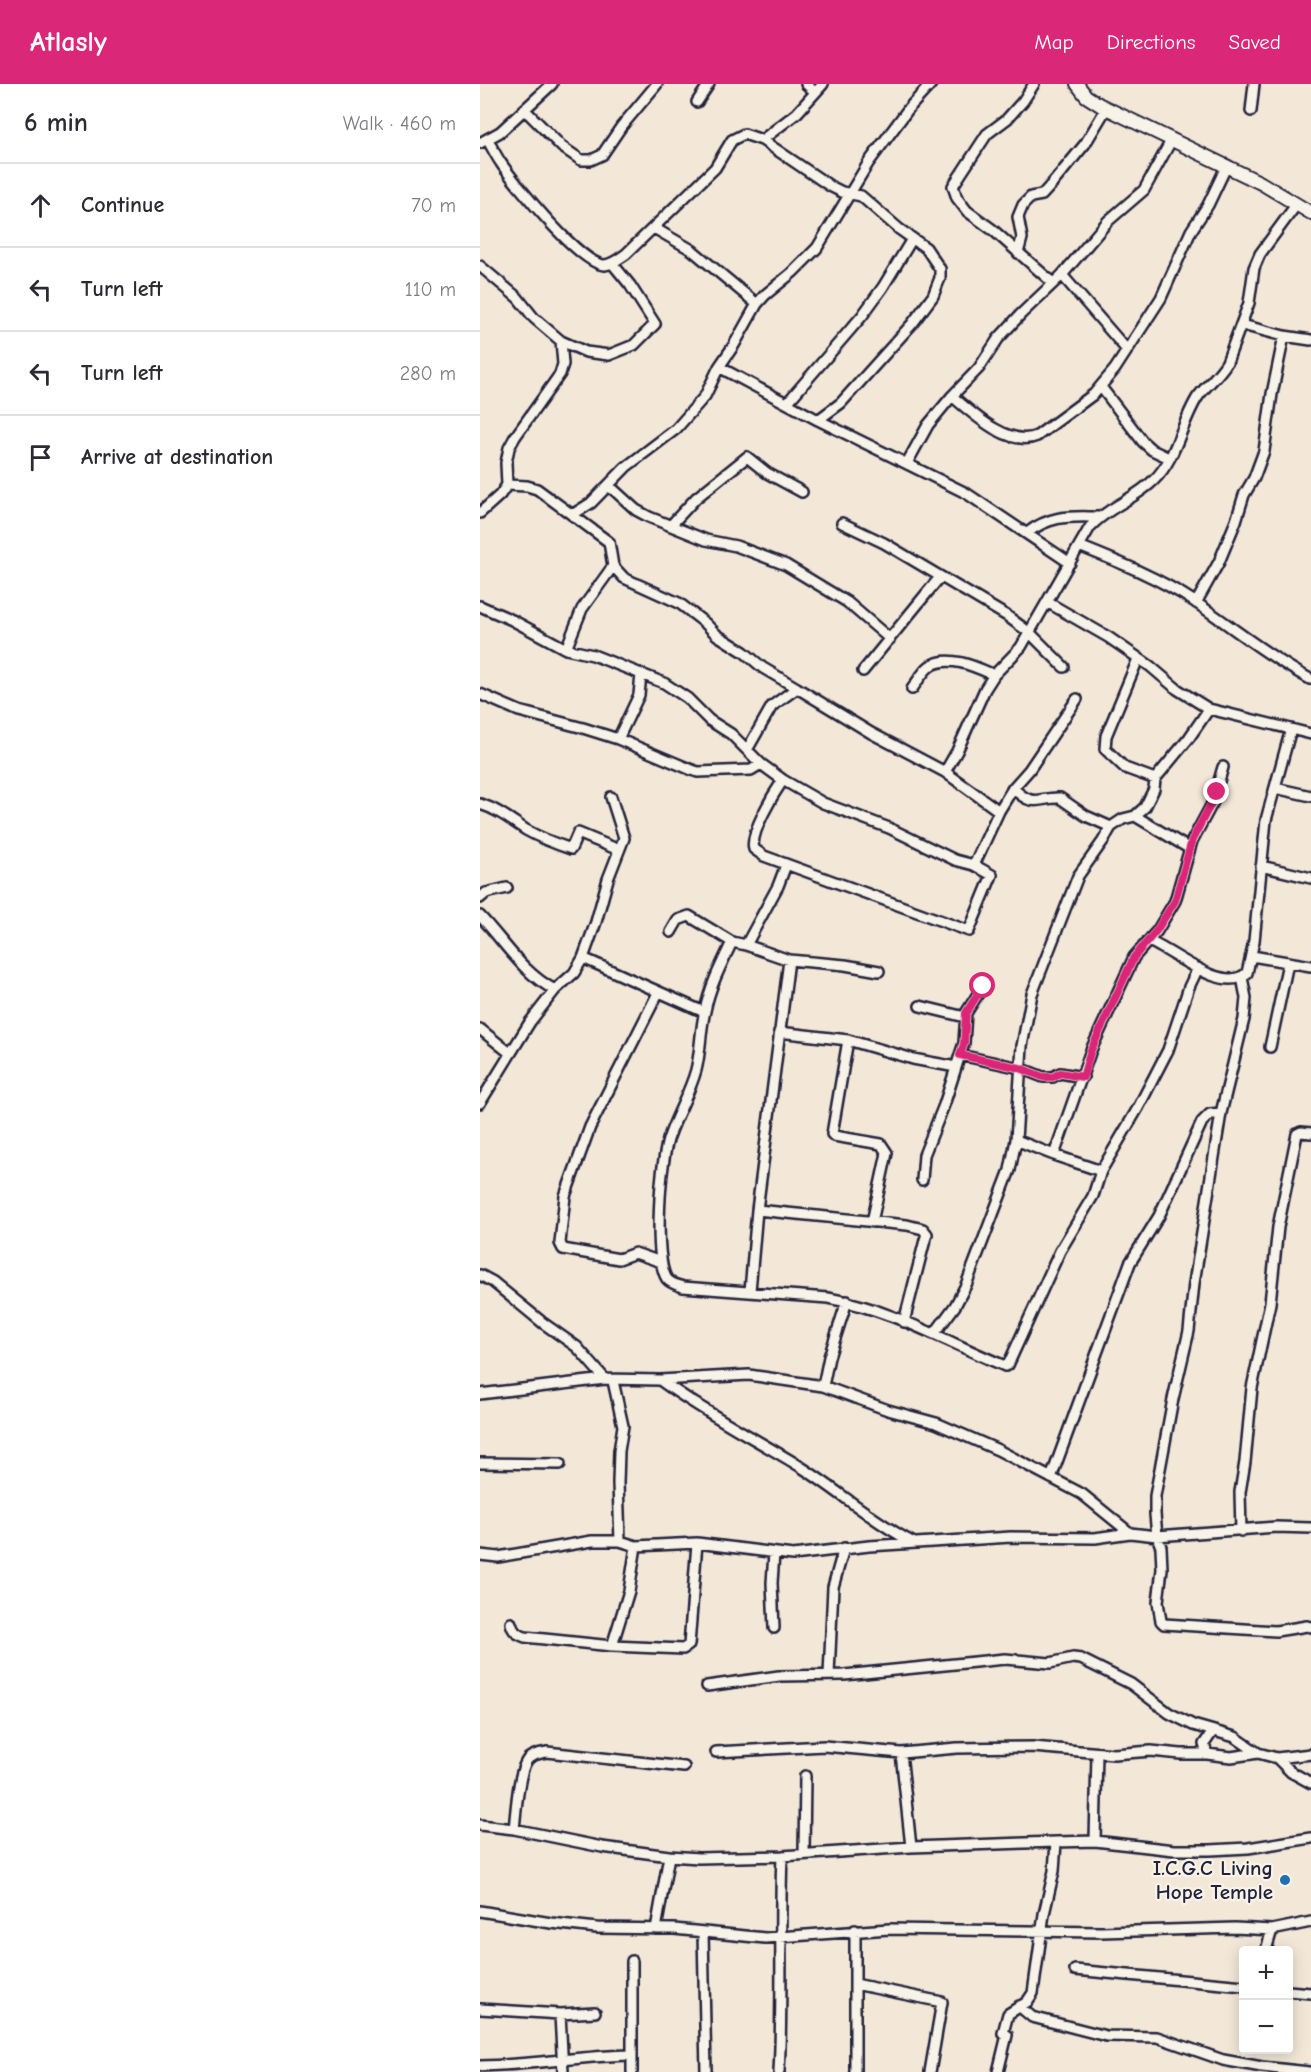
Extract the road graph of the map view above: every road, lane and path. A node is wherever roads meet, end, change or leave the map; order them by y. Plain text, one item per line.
1 (550, 84) edge
2 (657, 84) edge
3 (709, 84) edge
4 (806, 84) edge
5 (823, 84) edge
6 (931, 84) edge
7 (1034, 84) edge
8 (1077, 84) edge
9 (1254, 84) edge
10 (815, 92) junction
11 (697, 102) dead end
12 (1106, 108) junction
13 (525, 111) junction
14 (1251, 111) dead end
15 (1172, 139) junction
16 (762, 140) junction
17 (484, 141) edge
18 (1227, 165) junction
19 (850, 194) junction
20 (1296, 205) junction
21 (1311, 213) edge
22 (654, 228) junction
23 (912, 239) junction
24 (1018, 253) junction
25 (612, 263) junction
26 (480, 266) edge
27 (1062, 275) junction
28 (1053, 283) junction
29 (757, 304) junction
30 (1242, 325) junction
31 (1284, 336) junction
32 (1311, 340) edge
33 (561, 341) junction
34 (1127, 350) junction
35 (719, 367) junction
36 (1101, 387) junction
37 (952, 396) junction
38 (787, 403) junction
39 (818, 420) junction
40 (1168, 458) junction
41 (907, 463) junction
42 (507, 485) junction
43 (608, 487) junction
44 (802, 492) dead end
45 (480, 513) edge
46 (572, 515) junction
47 (1099, 517) junction
48 (842, 523) dead end
49 (671, 525) junction
50 (1027, 533) junction
51 (1079, 546) junction
52 (1070, 563) junction
53 (613, 567) junction
54 (940, 577) junction
55 (1047, 602) junction
56 (1196, 603) junction
57 (480, 606) edge
58 (1029, 633) junction
59 (890, 639) junction
60 (566, 650) junction
61 (1138, 659) junction
62 (1064, 667) dead end
63 (863, 670) dead end
64 (641, 674) junction
65 (994, 675) junction
66 (1310, 679) edge
67 (797, 688) junction
68 (912, 689) dead end
69 (480, 694) edge
70 (1077, 699) dead end
71 (1209, 709) junction
72 (1291, 729) junction
73 (1311, 734) edge
74 (618, 739) junction
75 (747, 750) junction
76 (761, 764) junction
77 (1223, 767) dead end
78 (945, 772) junction
79 (1155, 779) junction
80 (783, 780) junction
81 (1013, 788) junction
82 (1275, 788) junction
83 (1311, 796) edge
84 (611, 797) dead end
85 (480, 804) edge
86 (999, 811) junction
87 (1135, 816) junction
88 (1111, 827) junction
89 (1190, 849) junction
90 (619, 850) junction
91 (786, 865) junction
92 (974, 865) junction
93 (1261, 866) junction
94 (1311, 879) edge
95 (507, 888) dead end
96 (480, 898) edge
97 (480, 916) edge
98 (671, 932) dead end
99 (1148, 941) junction
100 (732, 942) junction
101 (746, 945) junction
102 (1252, 956) junction
103 (583, 958) junction
104 (789, 960) junction
105 (1288, 963) junction
106 (1311, 966) edge
107 (1198, 968) junction
108 (879, 971) dead end
109 (1242, 976) junction
110 (983, 986) dead end
111 (555, 990) junction
112 (658, 993) junction
113 (920, 1006) dead end
114 (704, 1012) junction
115 (965, 1017) junction
116 (480, 1029) edge
117 (779, 1032) junction
118 (848, 1040) junction
119 (1270, 1047) dead end
120 (510, 1053) junction
121 (960, 1055) junction
122 (956, 1067) junction
123 (1020, 1068) junction
124 (1083, 1077) junction
125 (480, 1103) edge
126 (1221, 1113) junction
127 (1311, 1133) edge
128 (1016, 1140) junction
129 (1054, 1155) junction
130 (1101, 1171) junction
131 (922, 1180) dead end
132 (757, 1210) junction
133 (873, 1222) junction
134 (661, 1262) junction
135 (480, 1275) edge
136 (750, 1292) junction
137 (848, 1301) junction
138 (903, 1322) junction
139 (934, 1333) junction
140 (609, 1380) junction
141 (660, 1380) junction
142 (823, 1386) junction
143 (480, 1394) edge
144 (480, 1463) edge
145 (561, 1464) dead end
146 (1051, 1478) junction
147 (1311, 1528) edge
148 (1241, 1531) junction
149 (1130, 1533) junction
150 (1157, 1536) junction
151 (620, 1541) junction
152 (914, 1542) junction
153 (697, 1543) junction
154 (636, 1546) junction
155 (844, 1548) junction
156 (774, 1553) junction
157 (480, 1555) edge
158 (511, 1623) dead end
159 (1311, 1627) edge
160 (774, 1628) dead end
161 (612, 1646) junction
162 (829, 1675) junction
163 (707, 1686) dead end
164 (1213, 1731) junction
165 (716, 1752) dead end
166 (901, 1753) junction
167 (1097, 1753) junction
168 (1258, 1753) junction
169 (1207, 1754) junction
170 (1311, 1754) edge
171 (1277, 1758) junction
172 (684, 1767) dead end
173 (805, 1776) dead end
174 (1311, 1783) edge
175 (480, 1825) edge
176 (514, 1828) junction
177 (1311, 1838) edge
178 (1095, 1841) junction
179 (1056, 1842) junction
180 (911, 1847) junction
181 (804, 1854) junction
182 (669, 1856) junction
183 (782, 1856) junction
184 (480, 1911) edge
185 (1311, 1922) edge
186 (656, 1929) junction
187 (855, 1930) junction
188 (1272, 1930) junction
189 (1042, 1931) junction
190 (703, 1932) junction
191 (782, 1937) junction
192 (1267, 1946) edge
193 (632, 1961) dead end
194 (1075, 1970) dead end
195 (855, 1984) junction
196 (1239, 1986) edge
197 (1293, 1991) edge
198 (1311, 1993) edge
199 (1019, 2006) junction
200 (480, 2009) edge
201 (595, 2012) dead end
202 (560, 2014) junction
203 (631, 2055) junction
204 (562, 2059) junction
205 (480, 2066) edge
206 (563, 2072) edge
207 (632, 2072) edge
208 (706, 2072) edge
209 (780, 2072) edge
210 (855, 2072) edge
211 (930, 2072) edge
212 (998, 2072) edge
213 (1303, 2072) edge

1 - 13 street
2 - 13 street
3 - 11 street
4 - 10 street
5 - 10 street
6 - 19 street
7 - 24 street
8 - 12 street
9 - 14 street
10 - 16 street
12 - 15 street
12 - 24 street
13 - 17 street
15 - 18 street
15 - 27 street
16 - 19 street
16 - 22 street
17 - 25 street
18 - 20 street
18 - 34 street
19 - 23 street
19 - 29 street
20 - 21 street
20 - 30 street
22 - 25 street
22 - 29 street
23 - 38 street
23 - 39 street
24 - 28 street
25 - 33 street
26 - 33 street
27 - 28 street
27 - 34 street
28 - 37 street
29 - 35 street
30 - 31 street
30 - 40 street
31 - 32 street
31 - 56 street
33 - 42 street
34 - 36 street
35 - 38 street
35 - 43 street
36 - 37 street
36 - 40 street
37 - 41 street
38 - 39 street
39 - 41 street
40 - 47 street
41 - 50 street
42 - 45 street
42 - 46 street
43 - 46 street
43 - 49 street
44 - 49 street
46 - 53 street
47 - 50 street
47 - 51 street
48 - 54 street
49 - 59 street
50 - 52 street
51 - 52 street
51 - 56 street
52 - 55 street
53 - 60 street
53 - 67 street
54 - 58 street
54 - 59 street
55 - 58 street
55 - 61 street
56 - 66 street
57 - 60 street
58 - 62 street
58 - 65 street
59 - 63 street
60 - 64 street
61 - 71 street
61 - 79 street
64 - 74 street
64 - 75 street
65 - 68 street
65 - 78 street
67 - 75 street
67 - 78 street
69 - 74 street
70 - 81 street
71 - 72 street
71 - 79 street
72 - 73 street
72 - 82 street
74 - 76 street
75 - 76 street
76 - 80 street
77 - 89 street
78 - 86 street
79 - 87 street
80 - 91 street
80 - 92 street
81 - 86 street
81 - 88 street
82 - 83 street
82 - 93 street
84 - 90 street
85 - 90 street
86 - 92 street
87 - 88 street
87 - 89 street
88 - 123 street
89 - 99 street
90 - 103 street
91 - 92 street
91 - 101 street
93 - 94 street
93 - 102 street
95 - 96 street
97 - 111 street
98 - 100 street
99 - 107 street
99 - 124 street
100 - 101 street
100 - 114 street
101 - 104 street
102 - 105 street
102 - 109 street
103 - 111 street
103 - 112 street
104 - 108 street
104 - 117 street
105 - 106 street
105 - 119 street
107 - 109 street
107 - 130 street
109 - 126 street
110 - 115 street
111 - 120 street
112 - 114 street
112 - 134 street
113 - 115 street
114 - 134 street
115 - 121 street
116 - 120 street
117 - 118 street
117 - 132 street
118 - 122 street
118 - 133 street
120 - 125 street
121 - 122 street
121 - 123 street
122 - 131 street
123 - 124 street
123 - 128 street
124 - 129 street
126 - 146 street
126 - 150 street
127 - 148 street
128 - 129 street
128 - 139 street
129 - 130 street
130 - 139 street
132 - 133 street
132 - 136 street
133 - 138 street
134 - 136 street
135 - 140 street
136 - 137 street
137 - 138 street
137 - 142 street
138 - 139 street
140 - 141 street
140 - 143 street
140 - 151 street
141 - 142 street
141 - 152 street
142 - 146 street
144 - 145 street
146 - 149 street
147 - 148 street
148 - 150 street
149 - 150 street
149 - 152 street
150 - 159 street
151 - 154 street
151 - 157 street
152 - 155 street
153 - 154 street
153 - 156 street
153 - 161 street
154 - 161 street
155 - 156 street
155 - 162 street
156 - 160 street
158 - 161 street
162 - 163 street
162 - 164 street
164 - 168 street
164 - 169 street
165 - 166 street
166 - 167 street
166 - 180 street
167 - 169 street
167 - 178 street
168 - 169 street
168 - 171 street
170 - 171 street
171 - 174 street
172 - 176 street
173 - 181 street
175 - 176 street
176 - 182 street
177 - 178 street
178 - 179 street
179 - 180 street
179 - 189 street
180 - 181 street
181 - 183 street
182 - 183 street
182 - 186 street
183 - 191 street
184 - 186 street
185 - 188 street
186 - 190 street
187 - 189 street
187 - 191 street
187 - 195 street
188 - 189 street
188 - 192 street
189 - 199 street
190 - 191 street
190 - 208 street
191 - 209 street
193 - 203 street
194 - 196 street
195 - 210 street
195 - 211 street
197 - 198 street
199 - 212 street
199 - 213 street
200 - 202 street
201 - 202 street
202 - 204 street
203 - 204 street
203 - 207 street
204 - 205 street
204 - 206 street

